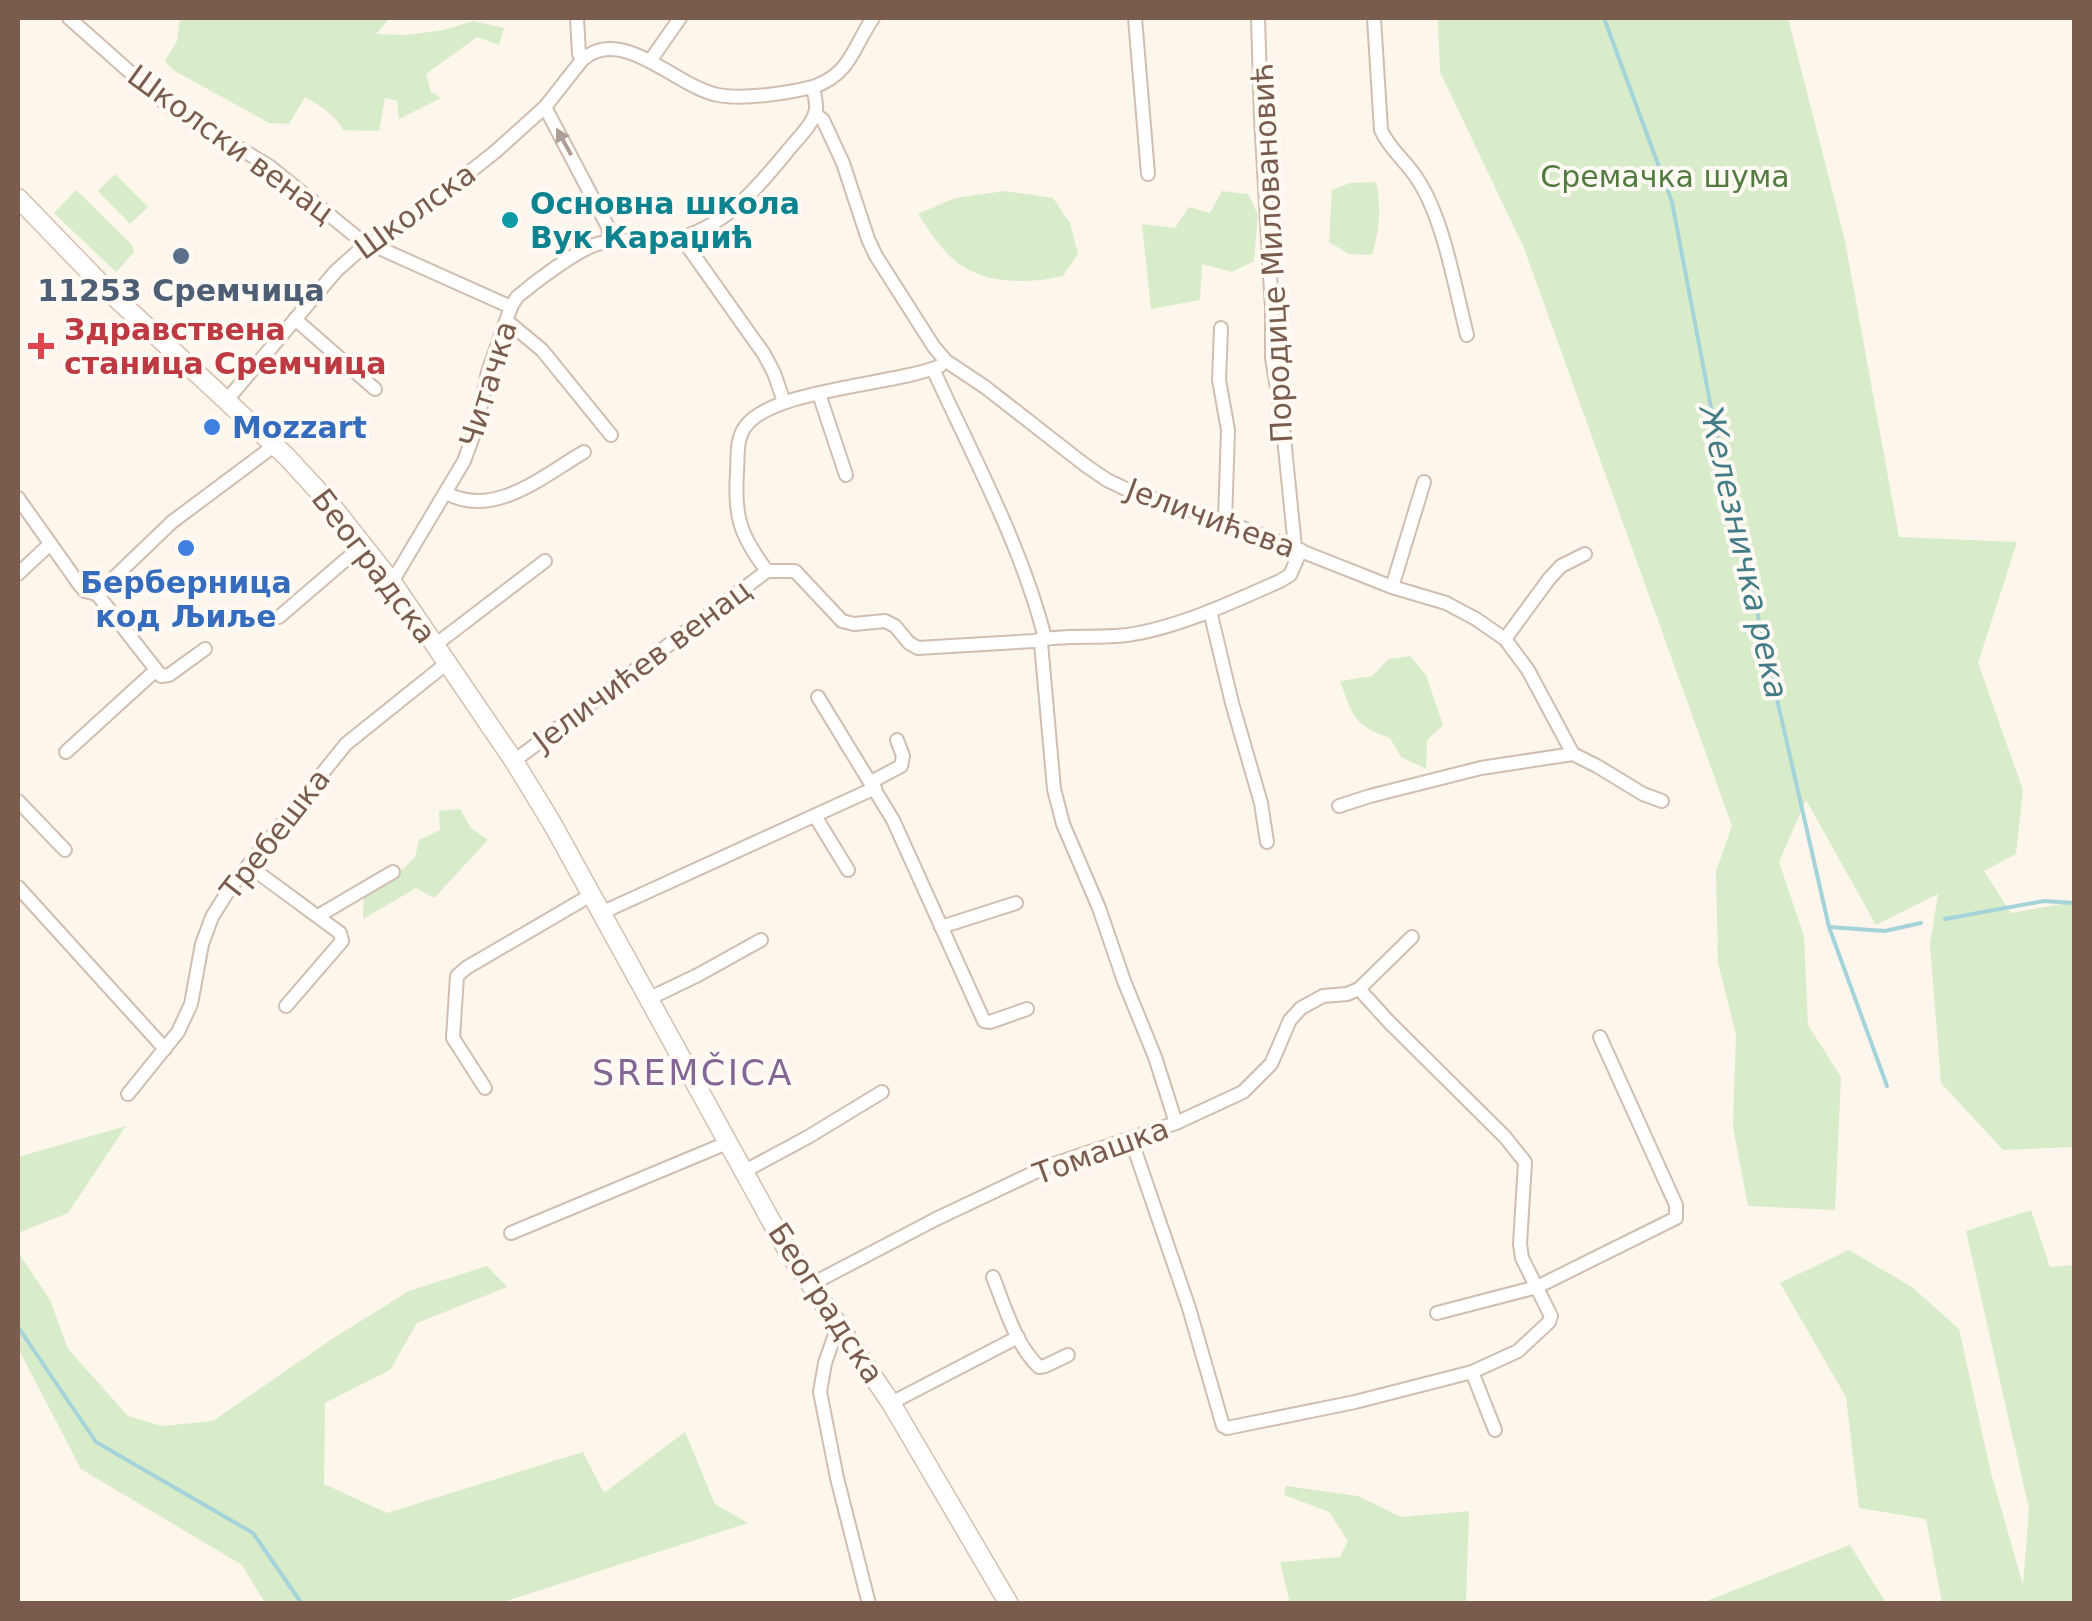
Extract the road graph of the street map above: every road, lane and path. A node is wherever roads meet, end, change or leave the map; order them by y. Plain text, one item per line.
1 (68, 18) edge
2 (577, 18) edge
3 (680, 18) edge
4 (873, 18) edge
5 (1136, 18) edge
6 (1258, 18) edge
7 (1374, 18) edge
8 (582, 60) junction
9 (650, 61) junction
10 (813, 87) junction
11 (545, 107) junction
12 (815, 114) junction
13 (1148, 174) dead end
14 (18, 198) edge
15 (681, 237) junction
16 (610, 240) junction
17 (369, 244) junction
18 (509, 314) junction
19 (295, 318) junction
20 (1221, 328) dead end
21 (1467, 335) dead end
22 (946, 361) junction
23 (933, 369) junction
24 (375, 390) dead end
25 (819, 394) junction
26 (226, 401) junction
27 (784, 402) junction
28 (611, 436) dead end
29 (275, 445) junction
30 (584, 452) dead end
31 (846, 475) dead end
32 (1424, 482) dead end
33 (446, 493) junction
34 (18, 498) edge
35 (1225, 521) junction
36 (49, 544) junction
37 (364, 544) junction
38 (1298, 548) junction
39 (1584, 554) dead end
40 (546, 561) dead end
41 (767, 571) junction
42 (18, 574) edge
43 (392, 582) junction
44 (1392, 587) junction
45 (97, 594) junction
46 (1210, 610) junction
47 (279, 617) dead end
48 (1045, 638) junction
49 (1505, 639) junction
50 (435, 646) junction
51 (205, 649) dead end
52 (447, 664) junction
53 (156, 670) junction
54 (818, 697) dead end
55 (897, 740) dead end
56 (66, 752) dead end
57 (1573, 754) junction
58 (514, 760) junction
59 (873, 785) junction
60 (18, 801) edge
61 (1662, 801) dead end
62 (1339, 806) dead end
63 (815, 816) junction
64 (1267, 842) dead end
65 (65, 850) dead end
66 (249, 866) junction
67 (848, 870) dead end
68 (393, 872) dead end
69 (18, 887) edge
70 (591, 896) junction
71 (1016, 903) dead end
72 (601, 913) junction
73 (318, 916) junction
74 (941, 927) junction
75 (1412, 937) dead end
76 (761, 940) dead end
77 (1359, 989) junction
78 (648, 999) junction
79 (286, 1006) dead end
80 (1027, 1009) dead end
81 (1600, 1037) dead end
82 (165, 1049) junction
83 (484, 1088) dead end
84 (882, 1092) dead end
85 (128, 1094) dead end
86 (1176, 1123) junction
87 (1130, 1139) junction
88 (727, 1143) junction
89 (743, 1172) junction
90 (511, 1233) dead end
91 (993, 1278) dead end
92 (810, 1285) junction
93 (1537, 1287) junction
94 (1437, 1313) dead end
95 (838, 1326) junction
96 (1018, 1337) junction
97 (1068, 1356) dead end
98 (1472, 1372) junction
99 (892, 1403) junction
100 (1495, 1430) dead end
101 (869, 1604) edge
102 (1009, 1604) edge

1 - 17 street, Школски венац
2 - 8 street
3 - 9 street
4 - 10 street
5 - 13 street
6 - 38 street, Породице Миловановић
7 - 21 street
8 - 9 street
8 - 11 street, Школска
9 - 10 street
10 - 12 street
16 -> 11 street
11 - 17 street, Школска
12 - 15 street, Читачка
12 - 22 street
14 - 26 main road, Београдска
15 - 16 street, Читачка
15 - 27 street
16 - 18 street, Читачка
17 - 18 street, Школски венац
17 - 19 street, Школска
18 - 28 street, Школски венац
18 - 33 street, Читачка
19 - 24 street
19 - 26 street, Школска
20 - 35 street
22 - 23 street
22 - 35 street, Јеличићева
23 - 25 street
23 - 48 street
25 - 27 street
25 - 31 street
26 - 29 main road, Београдска
27 - 41 street
29 - 37 main road, Београдска
29 - 45 street
30 - 33 street
32 - 44 street
33 - 43 street, Читачка
34 - 36 street
35 - 38 street, Јеличићева
36 - 42 street
36 - 45 street
37 - 43 main road, Београдска
37 - 47 street
38 - 44 street, Јеличићева
38 - 46 street, Јеличићев венац
39 - 49 street
40 - 50 street
41 - 48 street, Јеличићев венац
41 - 58 street, Јеличићев венац
43 - 50 main road, Београдска
44 - 49 street, Јеличићева
45 - 53 street
46 - 48 street, Јеличићев венац
46 - 64 street
48 - 86 street
49 - 57 street, Јеличићева
50 - 52 main road, Београдска
51 - 53 street
52 - 58 main road, Београдска
52 - 66 street, Требешка
53 - 56 street
54 - 59 street
55 - 59 street
57 - 61 street
57 - 62 street
58 - 70 main road, Београдска
59 - 63 street
59 - 74 street
60 - 65 street
63 - 67 street
63 - 72 street
66 - 73 street
66 - 82 street, Требешка
68 - 73 street
69 - 82 street
70 - 72 main road, Београдска
70 - 83 street
71 - 74 street
72 - 78 main road, Београдска
73 - 79 street
74 - 80 street
75 - 77 street
76 - 78 street
77 - 86 street, Томашка
77 - 93 street
78 - 88 main road, Београдска
81 - 93 street
82 - 85 street, Требешка
84 - 89 street
86 - 87 street, Томашка
87 - 92 street, Томашка
87 - 98 street
88 - 89 main road, Београдска
88 - 90 street
89 - 92 main road, Београдска
91 - 96 street
92 - 95 main road, Београдска
93 - 94 street
93 - 98 street
95 - 99 main road, Београдска
95 - 101 street
96 - 97 street
96 - 99 street
98 - 100 street
99 - 102 main road, Београдска

